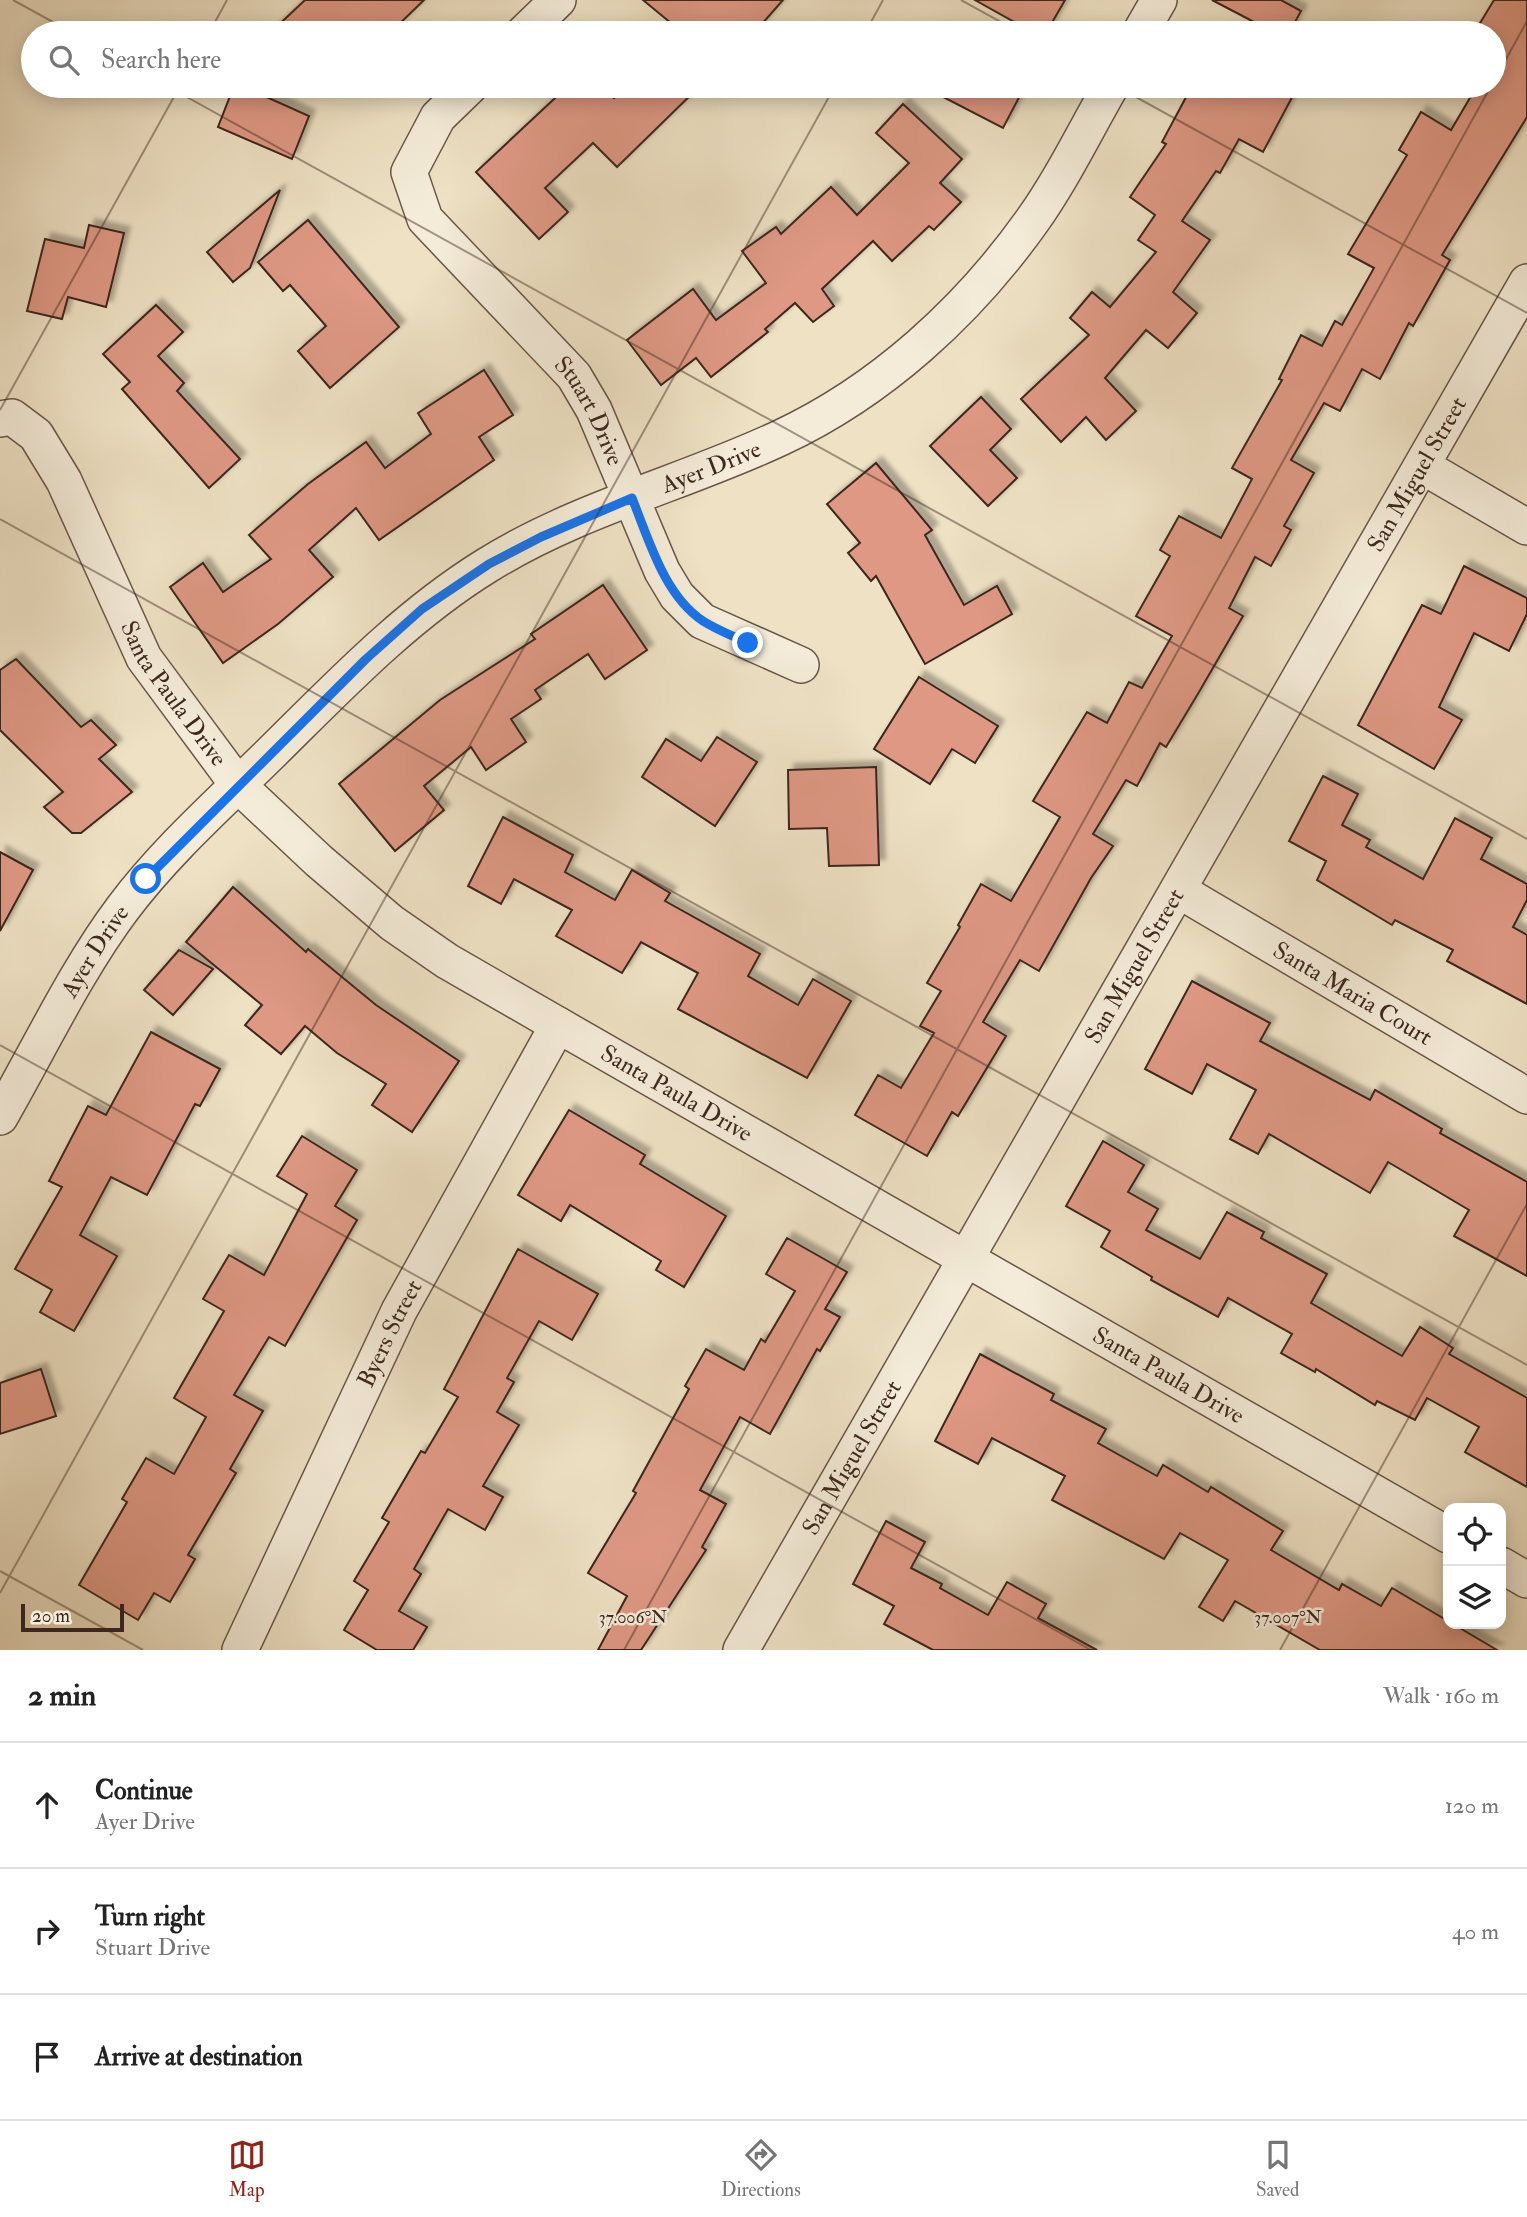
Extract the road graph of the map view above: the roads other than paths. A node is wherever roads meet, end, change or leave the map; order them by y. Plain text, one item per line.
1 (558, 0) edge
2 (1159, 0) edge
3 (536, 21) edge
4 (1147, 21) edge
5 (458, 98) edge
6 (1104, 98) edge
7 (1527, 282) edge
8 (0, 419) edge
9 (1422, 466) junction
10 (632, 498) junction
11 (1527, 527) edge
12 (801, 665) dead end
13 (238, 785) junction
14 (1178, 890) junction
15 (558, 1026) junction
16 (1527, 1096) edge
17 (0, 1116) edge
18 (966, 1259) junction
19 (1443, 1532) edge
20 (1503, 1566) edge
21 (1527, 1580) edge
22 (753, 1646) edge
23 (240, 1650) edge

1 - 3 street
2 - 4 street
5 - 10 street, Stuart Drive
6 - 10 street, Ayer Drive
7 - 9 street, San Miguel Street
8 - 13 street, Santa Paula Drive
9 - 11 street
9 - 14 street, San Miguel Street
10 - 12 street, Stuart Drive
10 - 13 street, Ayer Drive
13 - 15 street, Santa Paula Drive
13 - 17 street, Ayer Drive
14 - 16 street, Santa Maria Court
14 - 18 street, San Miguel Street
15 - 18 street, Santa Paula Drive
15 - 23 street, Byers Street
18 - 19 street, Santa Paula Drive
18 - 22 street, San Miguel Street
20 - 21 street

